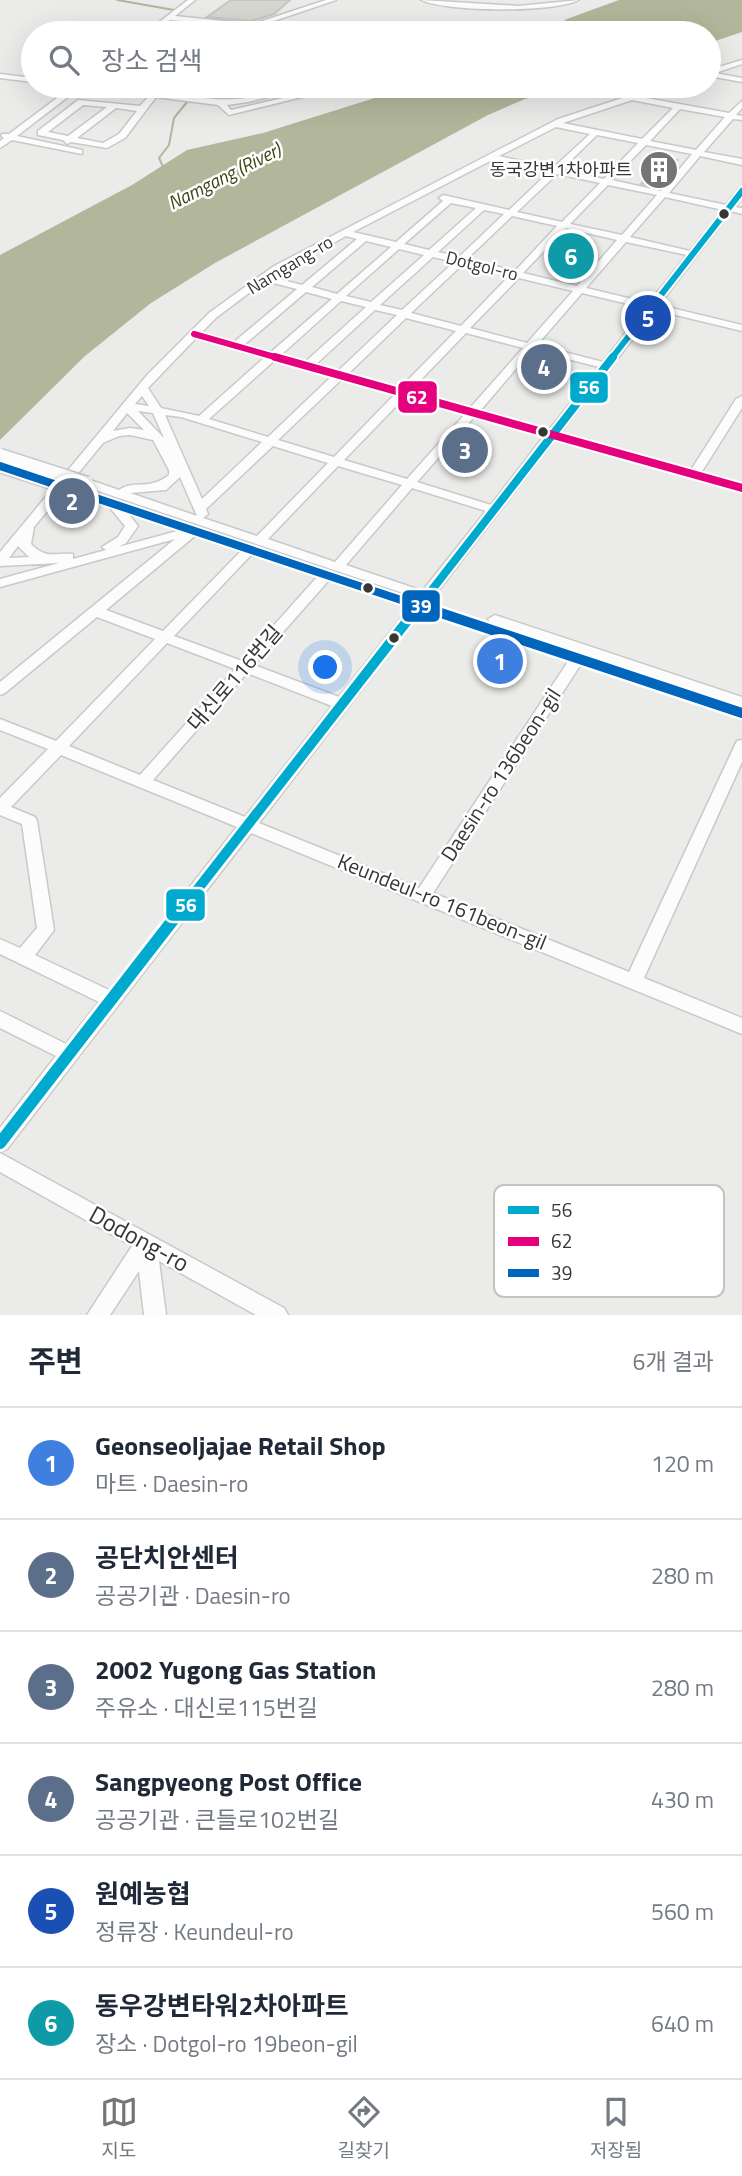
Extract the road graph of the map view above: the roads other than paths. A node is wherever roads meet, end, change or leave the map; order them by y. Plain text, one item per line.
1 (192, 0) edge
2 (333, 0) edge
3 (427, 0) edge
4 (566, 0) edge
5 (576, 0) edge
6 (552, 6) junction
7 (169, 18) junction
8 (165, 21) edge
9 (200, 21) edge
10 (268, 21) edge
11 (742, 62) edge
12 (721, 69) edge
13 (0, 76) edge
14 (721, 76) edge
15 (21, 79) edge
16 (742, 80) edge
17 (62, 98) edge
18 (155, 98) edge
19 (183, 98) edge
20 (246, 98) edge
21 (298, 98) edge
22 (626, 98) edge
23 (650, 98) edge
24 (221, 103) junction
25 (742, 103) edge
26 (115, 105) junction
27 (678, 107) junction
28 (142, 109) junction
29 (730, 116) junction
30 (742, 118) edge
31 (554, 124) junction
32 (596, 132) junction
33 (0, 135) edge
34 (10, 137) junction
35 (71, 139) junction
36 (643, 142) junction
37 (0, 145) edge
38 (58, 148) junction
39 (79, 152) dead end
40 (699, 153) junction
41 (491, 157) junction
42 (742, 162) edge
43 (555, 170) junction
44 (605, 181) junction
45 (742, 191) edge
46 (422, 193) junction
47 (662, 194) junction
48 (450, 200) junction
49 (482, 207) junction
50 (728, 208) junction
51 (742, 211) edge
52 (510, 213) junction
53 (563, 225) junction
54 (345, 233) junction
55 (365, 237) junction
56 (623, 239) junction
57 (398, 246) junction
58 (430, 253) junction
59 (693, 254) junction
60 (461, 261) junction
61 (517, 275) junction
62 (264, 278) junction
63 (305, 288) junction
64 (578, 290) junction
65 (340, 297) junction
66 (373, 306) junction
67 (652, 307) junction
68 (405, 314) junction
69 (742, 328) edge
70 (463, 329) junction
71 (194, 334) junction
72 (237, 345) junction
73 (529, 346) junction
74 (274, 355) junction
75 (308, 365) junction
76 (606, 366) junction
77 (343, 374) junction
78 (142, 388) junction
79 (402, 390) junction
80 (742, 399) edge
81 (127, 406) junction
82 (158, 411) junction
83 (473, 411) junction
84 (201, 420) junction
85 (555, 435) junction
86 (158, 438) junction
87 (270, 442) junction
88 (95, 444) junction
89 (0, 455) edge
90 (333, 461) junction
91 (0, 466) edge
92 (694, 475) junction
93 (409, 484) junction
94 (82, 487) junction
95 (742, 488) edge
96 (100, 493) junction
97 (200, 508) junction
98 (495, 510) junction
99 (205, 522) junction
100 (28, 527) junction
101 (193, 531) junction
102 (254, 545) junction
103 (43, 559) junction
104 (0, 563) edge
105 (332, 570) junction
106 (9, 580) edge
107 (423, 601) junction
108 (95, 611) junction
109 (164, 637) junction
110 (578, 657) junction
111 (245, 667) junction
112 (0, 690) edge
113 (742, 702) edge
114 (343, 704) junction
115 (742, 713) edge
116 (6, 727) edge
117 (0, 741) edge
118 (742, 745) edge
119 (58, 748) junction
120 (143, 782) junction
121 (0, 809) edge
122 (249, 825) junction
123 (424, 894) junction
124 (0, 946) edge
125 (23, 957) junction
126 (634, 981) junction
127 (111, 999) junction
128 (0, 1018) edge
129 (742, 1026) edge
130 (69, 1054) junction
131 (0, 1143) edge
132 (0, 1162) edge
133 (146, 1242) junction
134 (98, 1315) edge
135 (155, 1315) edge
136 (277, 1315) edge

1 - 7 street
2 - 10 street
3 - 6 street
4 - 6 street
5 - 6 street
7 - 8 street
7 - 9 street
11 - 12 street
13 - 15 street
14 - 16 street
17 - 34 street
18 - 28 street
19 - 24 street
20 - 24 street
21 - 24 street
22 - 31 street, Namgang-ro
23 - 27 street
25 - 29 street, 대신로116번길
26 - 28 street
26 - 35 street
26 - 35 street
27 - 29 street
27 - 36 street
28 - 35 street
29 - 30 street
29 - 40 street, 대신로116번길
31 - 32 street
31 - 41 street, Namgang-ro
32 - 36 street
32 - 43 street
33 - 34 street
34 - 37 street
34 - 38 street
35 - 38 street
36 - 40 street
36 - 44 street
38 - 39 street
40 - 42 street
40 - 47 street, 대신로116번길
41 - 43 street
41 - 46 street, Namgang-ro
43 - 44 street
43 - 52 street
44 - 47 street
44 - 53 street
45 - 50 street
46 - 48 street
46 - 54 street, Namgang-ro
47 - 50 street
47 - 56 street, 대신로116번길
48 - 49 street
48 - 57 street
49 - 52 street
49 - 58 street
50 - 51 street
50 - 59 street
52 - 53 street
52 - 60 street
53 - 56 street
53 - 61 street
54 - 55 street, Dotgol-ro
54 - 62 street, Namgang-ro
55 - 57 street, Dotgol-ro
55 - 63 street
56 - 59 street
56 - 64 street, 대신로116번길
57 - 58 street, Dotgol-ro
57 - 65 street
58 - 60 street, Dotgol-ro
58 - 66 street
59 - 67 street
60 - 61 street, Dotgol-ro
60 - 68 street
61 - 64 street, Dotgol-ro
61 - 70 street
62 - 63 street
62 - 71 street, Namgang-ro
63 - 65 street
63 - 72 street
64 - 67 street, Dotgol-ro
64 - 73 street, 대신로116번길
65 - 66 street
65 - 74 street
66 - 68 street
66 - 75 street
67 - 69 street, Dotgol-ro
67 - 76 street
68 - 70 street
68 - 77 street
70 - 73 street
70 - 79 street
71 - 72 street
71 - 78 street, Namgang-ro
72 - 74 street
73 - 76 street
73 - 83 street, 대신로116번길
74 - 75 street
74 - 84 street
75 - 77 street
76 - 85 street
77 - 79 street
77 - 87 street
78 - 81 street, Namgang-ro
78 - 82 street
79 - 83 street
79 - 90 street
80 - 92 street
81 - 82 street
81 - 86 street
81 - 88 street, Namgang-ro
82 - 84 street
82 - 97 street
83 - 85 street
83 - 93 street, 대신로116번길
84 - 87 street
85 - 92 street
85 - 98 street
86 - 88 street
86 - 96 street
87 - 90 street
87 - 97 street
88 - 100 street, Namgang-ro
89 - 94 street, bridge
90 - 93 street
90 - 102 street
91 - 94 street, bridge
92 - 95 street
93 - 98 street
93 - 105 street, 대신로116번길
94 - 96 street
96 - 99 street
96 - 101 street
96 - 103 street
97 - 99 street
98 - 107 street
99 - 102 street
100 - 103 street
100 - 104 street, Namgang-ro
101 - 102 street
101 - 106 street
101 - 108 street
102 - 105 street
102 - 109 street
103 - 104 street
103 - 106 street
104 - 106 street
105 - 107 street
105 - 111 street, 대신로116번길
107 - 110 street
107 - 113 street
107 - 114 street
108 - 109 street
108 - 112 street
109 - 111 street
109 - 119 street
110 - 115 street
110 - 123 street, Daesin-ro 136beon-gil
111 - 114 street
111 - 120 street, 대신로116번길
114 - 122 street
116 - 117 street
116 - 119 street, Keundeul-ro 161beon-gil
118 - 126 street
119 - 120 street, Keundeul-ro 161beon-gil
119 - 121 street
120 - 122 street, Keundeul-ro 161beon-gil
121 - 125 street
122 - 123 street, Keundeul-ro 161beon-gil
122 - 127 street
123 - 126 street, Keundeul-ro 161beon-gil
124 - 125 street
125 - 127 street
126 - 129 street, Keundeul-ro 161beon-gil
127 - 130 street
128 - 130 street
130 - 131 street
132 - 133 street, Dodong-ro
133 - 134 street
133 - 135 street
133 - 136 street, Dodong-ro

